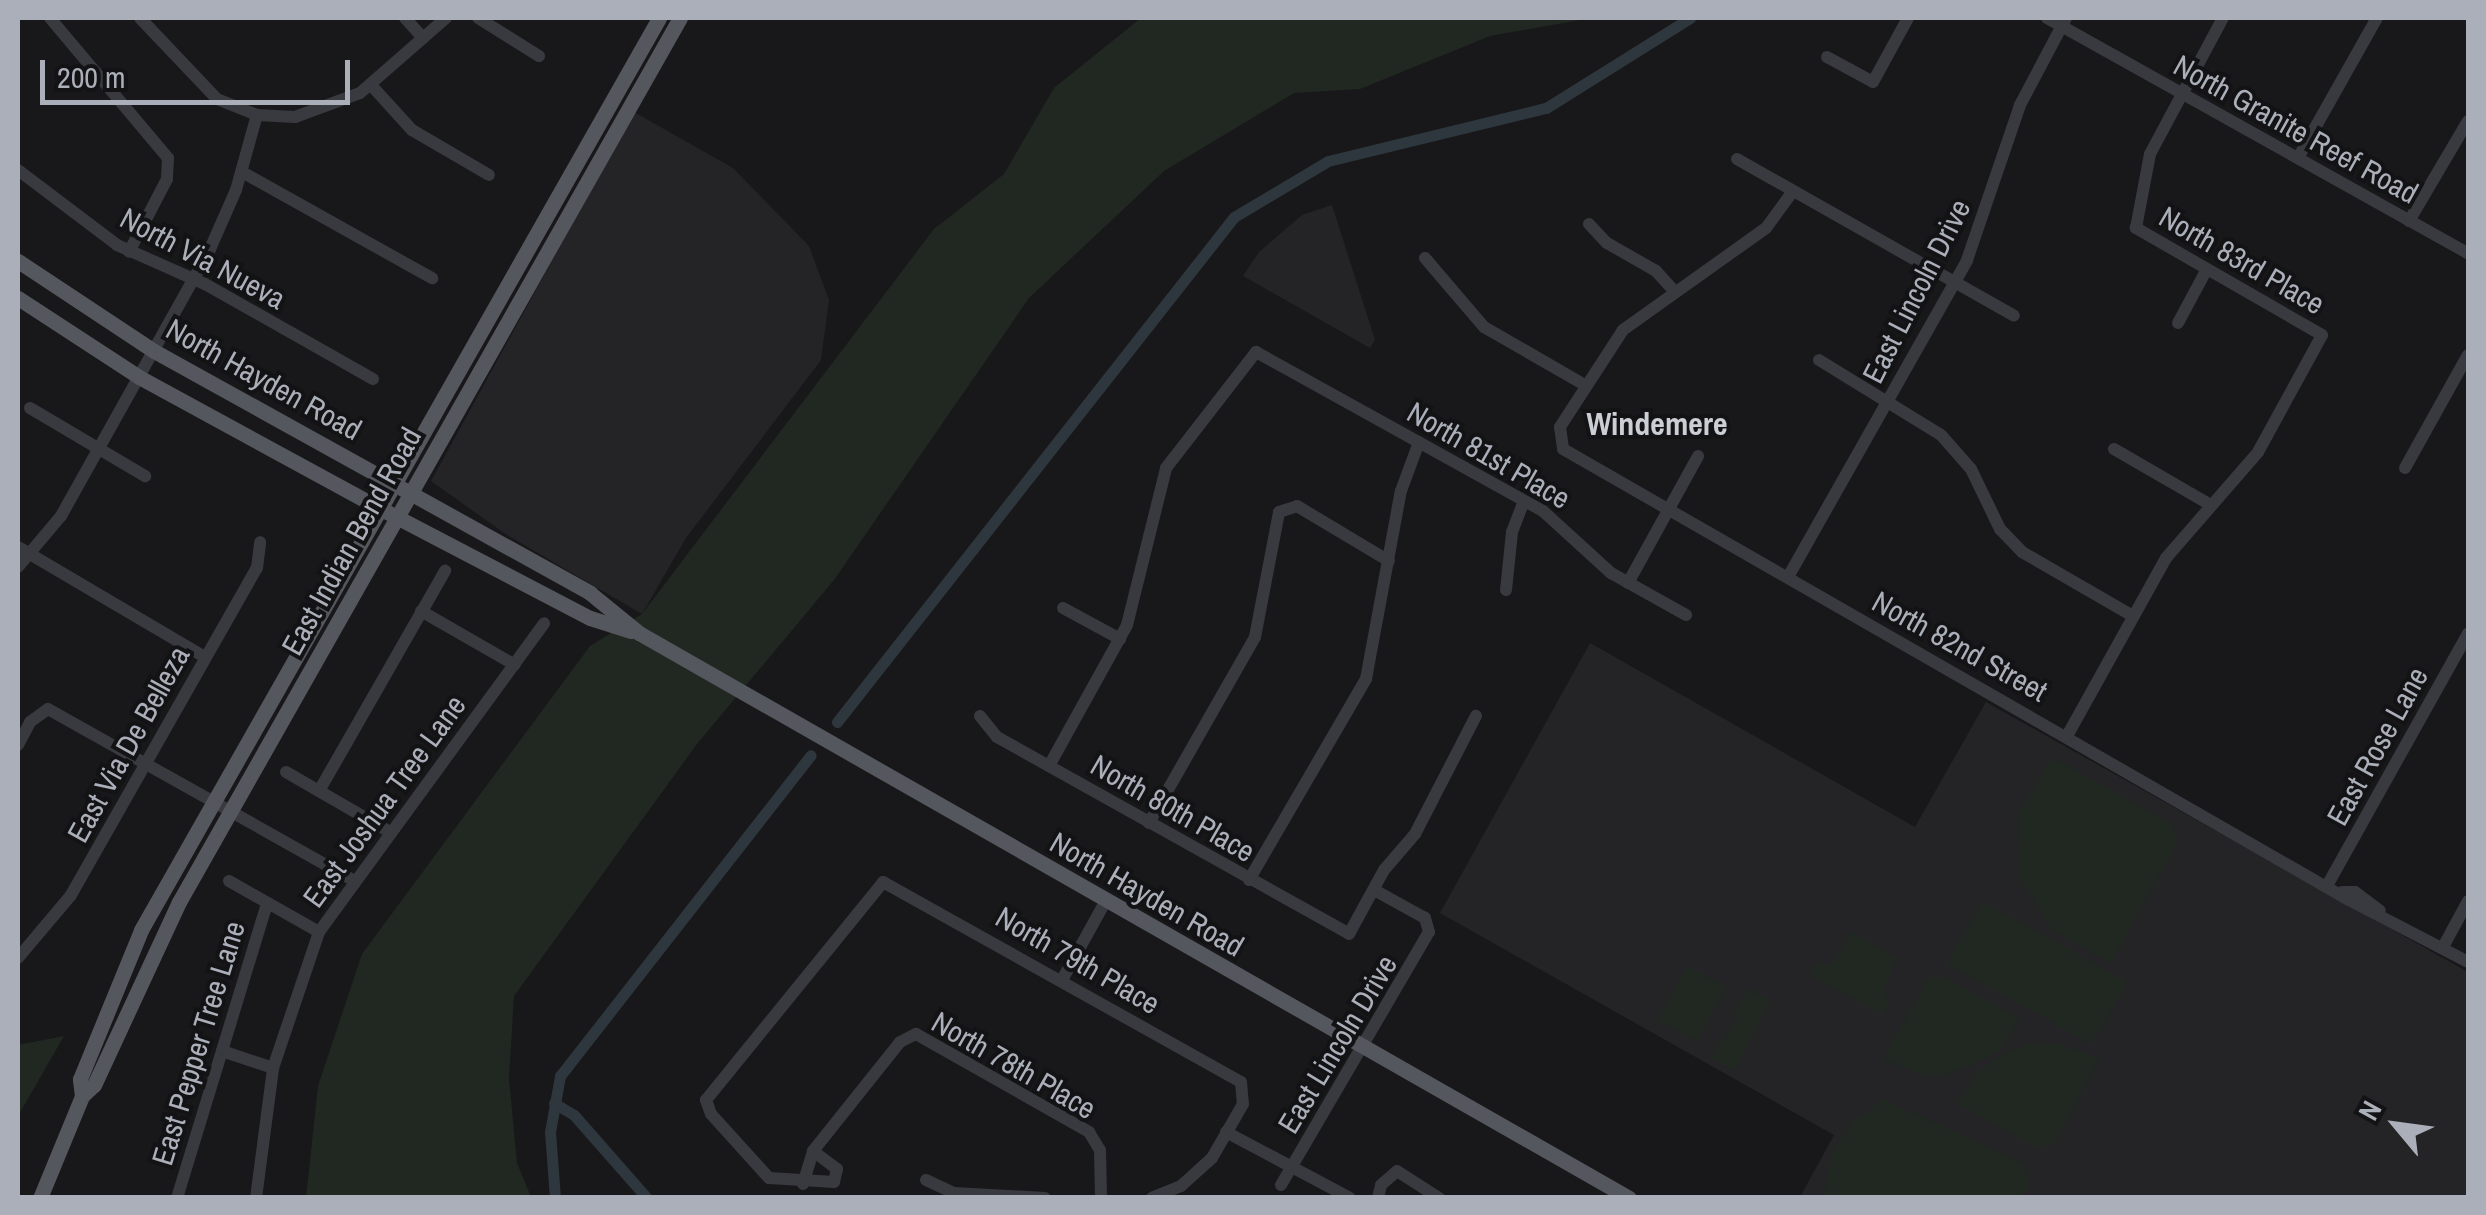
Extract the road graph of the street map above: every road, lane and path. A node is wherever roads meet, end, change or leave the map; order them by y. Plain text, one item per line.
1 (50, 18) edge
2 (140, 18) edge
3 (405, 18) edge
4 (446, 18) edge
5 (478, 18) edge
6 (659, 18) edge
7 (680, 18) edge
8 (1908, 18) edge
9 (2047, 18) edge
10 (2224, 18) edge
11 (2377, 18) edge
12 (2064, 22) edge
13 (423, 38) junction
14 (539, 56) dead end
15 (1827, 57) dead end
16 (371, 85) junction
17 (2181, 93) junction
18 (257, 115) junction
19 (2468, 122) edge
20 (2298, 158) junction
21 (1738, 159) dead end
22 (18, 170) edge
23 (242, 172) junction
24 (489, 175) dead end
25 (1793, 191) junction
26 (2409, 221) junction
27 (1590, 224) dead end
28 (130, 252) junction
29 (2468, 254) edge
30 (1425, 258) dead end
31 (18, 261) edge
32 (2207, 269) junction
33 (432, 278) dead end
34 (194, 280) junction
35 (1955, 282) junction
36 (1674, 292) junction
37 (18, 298) edge
38 (2014, 316) dead end
39 (2178, 323) dead end
40 (154, 351) junction
41 (2468, 355) edge
42 (1819, 360) dead end
43 (139, 378) junction
44 (372, 379) dead end
45 (1583, 384) junction
46 (1888, 399) junction
47 (30, 408) dead end
48 (1419, 442) junction
49 (2114, 449) dead end
50 (99, 450) junction
51 (1698, 456) dead end
52 (2405, 468) dead end
53 (145, 476) dead end
54 (394, 482) junction
55 (412, 491) junction
56 (1524, 501) junction
57 (2209, 504) junction
58 (1670, 508) junction
59 (380, 509) junction
60 (397, 518) junction
61 (260, 542) dead end
62 (18, 546) edge
63 (30, 554) junction
64 (1390, 561) junction
65 (18, 567) edge
66 (444, 571) dead end
67 (1788, 577) junction
68 (1628, 583) junction
69 (1506, 590) dead end
70 (1063, 608) dead end
71 (422, 611) junction
72 (1686, 615) dead end
73 (2133, 616) junction
74 (544, 623) dead end
75 (2468, 633) edge
76 (639, 634) junction
77 (1120, 639) junction
78 (205, 657) junction
79 (515, 666) junction
80 (980, 716) dead end
81 (1476, 716) dead end
82 (2067, 736) junction
83 (18, 745) edge
84 (146, 764) junction
85 (1049, 766) junction
86 (286, 772) dead end
87 (318, 791) junction
88 (213, 802) junction
89 (230, 811) junction
90 (1149, 823) junction
91 (390, 832) junction
92 (1249, 880) junction
93 (228, 881) dead end
94 (354, 881) junction
95 (2328, 884) junction
96 (1374, 890) junction
97 (2468, 901) edge
98 (1105, 902) junction
99 (267, 903) junction
100 (319, 932) junction
101 (2443, 947) junction
102 (18, 958) edge
103 (2468, 962) edge
104 (1062, 980) junction
105 (1362, 1048) junction
106 (222, 1051) junction
107 (273, 1068) junction
108 (82, 1096) junction
109 (1226, 1132) junction
110 (813, 1151) junction
111 (1292, 1169) junction
112 (926, 1180) dead end
113 (802, 1184) junction
114 (1281, 1186) dead end
115 (40, 1198) edge
116 (177, 1198) edge
117 (256, 1198) edge
118 (1045, 1198) edge
119 (1101, 1198) edge
120 (1152, 1198) edge
121 (1350, 1198) edge
122 (1378, 1198) edge
123 (1439, 1198) edge
124 (1629, 1198) edge

1 - 28 street
2 - 18 street
3 - 13 street
4 - 13 street
5 - 14 street
6 - 54 main road, East Indian Bend Road
7 - 55 main road, East Indian Bend Road
8 - 15 street
9 - 12 street, North Granite Reef Road
10 - 17 street
11 - 20 street
12 - 17 street, North Granite Reef Road
12 - 35 street, East Lincoln Drive
13 - 16 street
16 - 18 street
16 - 24 street
17 - 20 street, North Granite Reef Road
17 - 32 street, North 83rd Place
18 - 23 street
19 - 26 street
20 - 26 street, North Granite Reef Road
21 - 25 street
22 - 28 street, North Via Nueva
23 - 33 street
23 - 34 street
25 - 35 street
25 - 36 street
26 - 29 street, North Granite Reef Road
27 - 36 street
28 - 34 street, North Via Nueva
30 - 45 street
31 - 40 main road, North Hayden Road
32 - 39 street
32 - 57 street, North 83rd Place
34 - 40 street
34 - 44 street, North Via Nueva
35 - 38 street
35 - 46 street, East Lincoln Drive
36 - 45 street
37 - 43 main road, North Hayden Road
40 - 43 street
40 - 54 main road, North Hayden Road
41 - 52 street
42 - 46 street
43 - 50 street
43 - 59 main road, North Hayden Road
45 - 58 street, North 82nd Street
46 - 67 street, East Lincoln Drive
46 - 73 street
47 - 50 street
48 - 56 street, North 81st Place
48 - 64 street
48 - 77 street, North 81st Place
49 - 57 street
50 - 53 street
50 - 63 street
51 - 58 street
54 - 55 main road, North Hayden Road
54 - 59 main road, East Indian Bend Road
55 - 60 main road, East Indian Bend Road
55 - 76 main road, North Hayden Road
56 - 68 street, North 81st Place
56 - 69 street
57 - 73 street
58 - 67 street, North 82nd Street
58 - 68 street
59 - 60 main road, North Hayden Road
59 - 88 main road, East Indian Bend Road
60 - 76 main road, North Hayden Road
60 - 89 main road, East Indian Bend Road
61 - 78 street, East Via De Belleza
62 - 63 street
63 - 65 street
63 - 78 street
64 - 90 street
64 - 92 street
66 - 71 street
67 - 82 street, North 82nd Street
68 - 72 street, North 81st Place
70 - 77 street
71 - 79 street
71 - 87 street
73 - 82 street
74 - 79 street, East Joshua Tree Lane
75 - 95 street, East Rose Lane
76 - 98 main road, North Hayden Road
77 - 85 street
78 - 84 street, East Via De Belleza
79 - 91 street, East Joshua Tree Lane
80 - 85 street, North 80th Place
81 - 96 street
82 - 95 street, North 82nd Street
83 - 84 street
84 - 88 street
84 - 102 street, East Via De Belleza
85 - 90 street, North 80th Place
86 - 87 street
87 - 91 street
88 - 89 street
88 - 108 main road, East Indian Bend Road
89 - 94 street
89 - 108 main road, East Indian Bend Road
90 - 92 street, North 80th Place
91 - 94 street, East Joshua Tree Lane
92 - 96 street, North 80th Place
93 - 99 street
94 - 100 street, East Joshua Tree Lane
95 - 101 street, North 82nd Street
96 - 105 street, East Lincoln Drive
97 - 101 street
98 - 104 street
98 - 105 main road, North Hayden Road
99 - 100 street
99 - 106 street, East Pepper Tree Lane
100 - 107 street, East Joshua Tree Lane
101 - 103 street, North 82nd Street
104 - 109 street, North 79th Place
104 - 113 street, North 79th Place
105 - 111 street, East Lincoln Drive
105 - 124 main road, North Hayden Road
106 - 107 street
106 - 116 street, East Pepper Tree Lane
107 - 117 street, East Joshua Tree Lane
108 - 115 main road, East Indian Bend Road
109 - 111 street
109 - 120 street
110 - 113 street
110 - 113 street
110 - 119 street, North 78th Place
111 - 114 street, East Lincoln Drive
111 - 121 street
112 - 118 street
122 - 123 street

